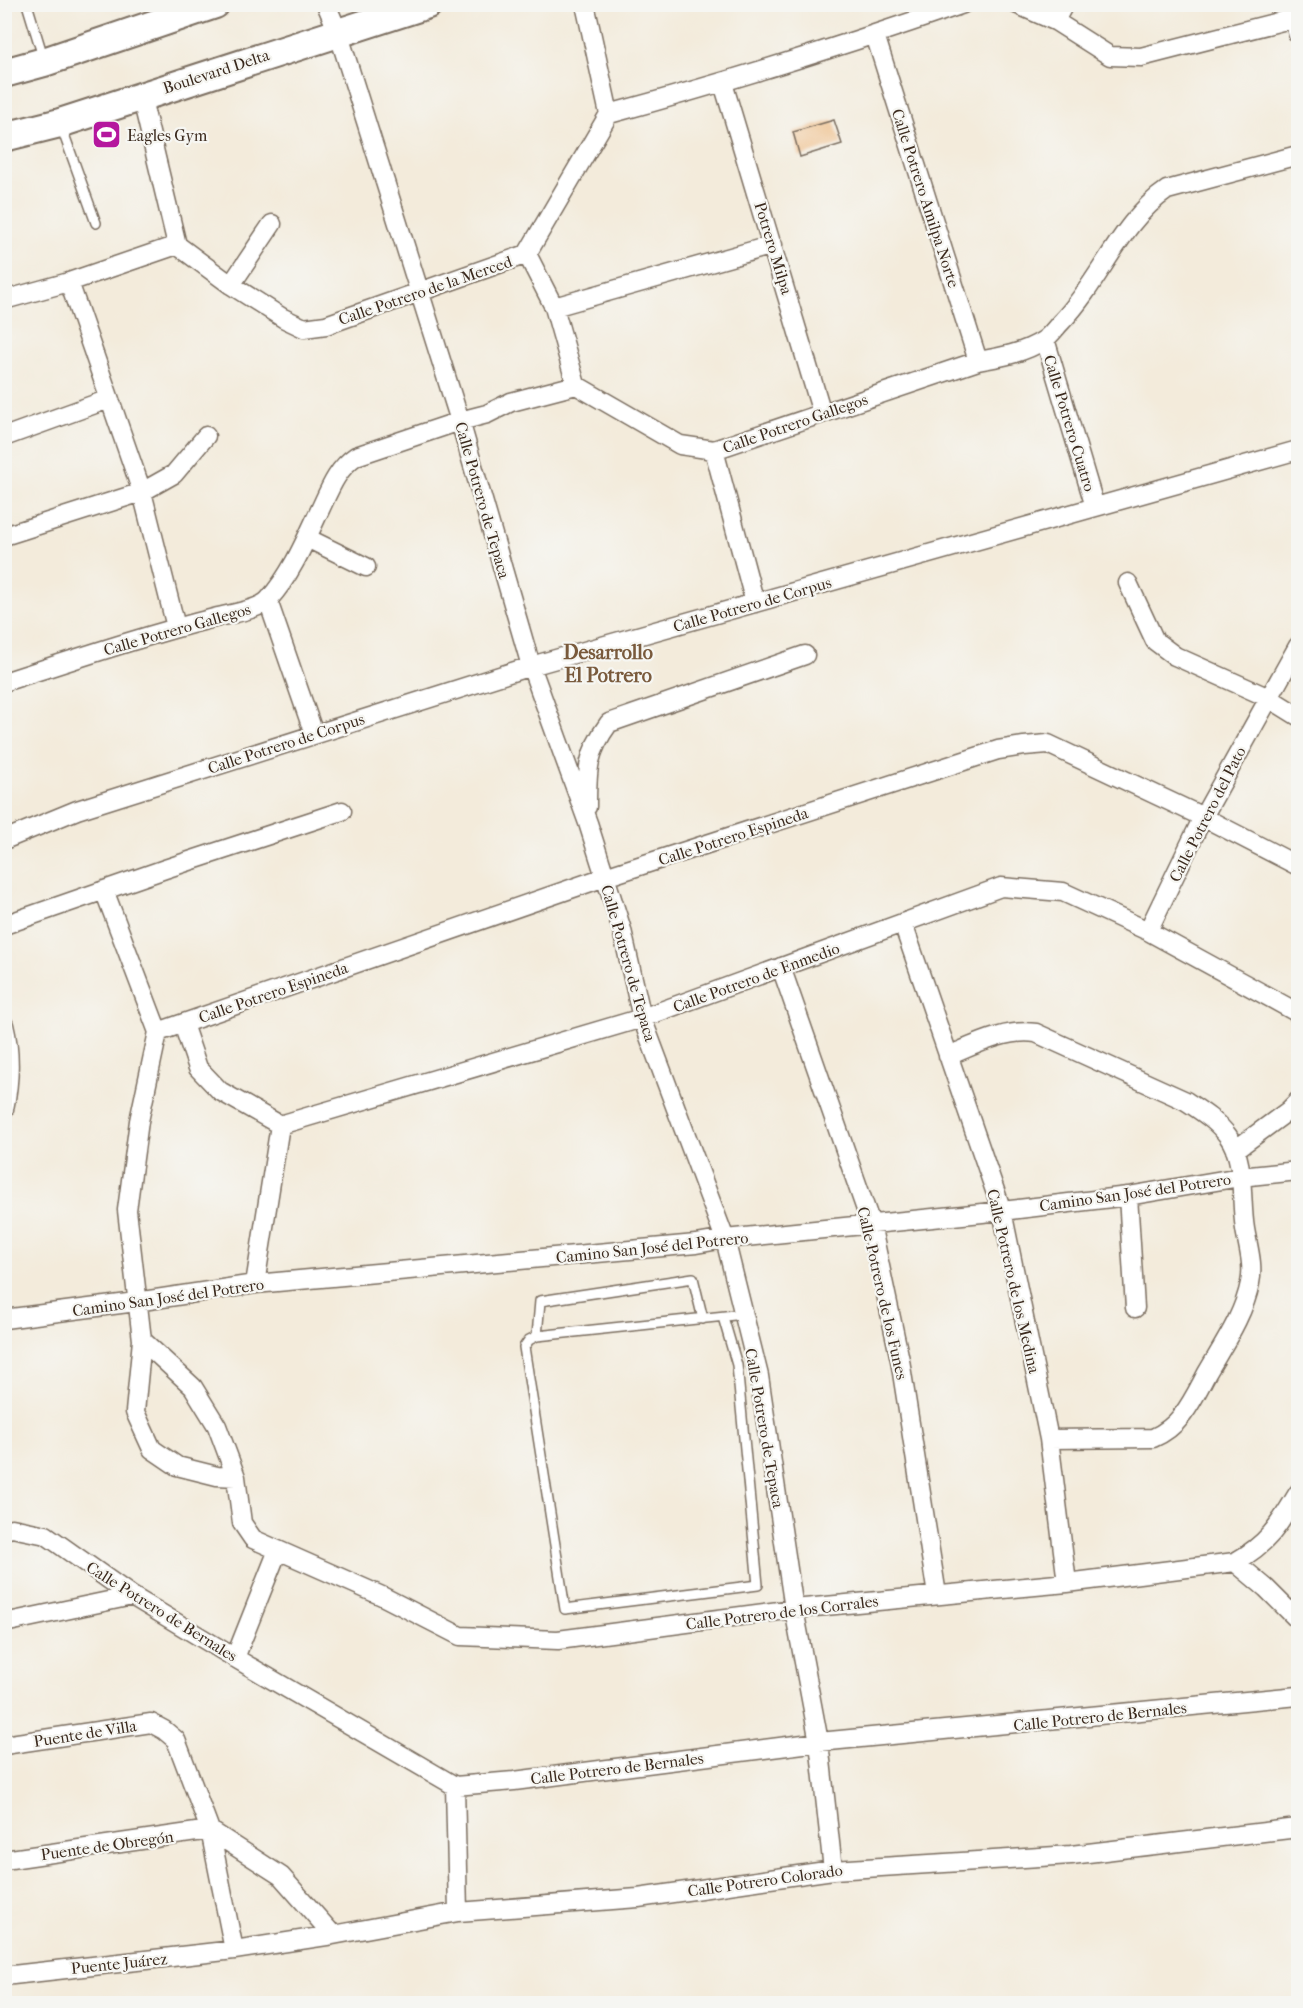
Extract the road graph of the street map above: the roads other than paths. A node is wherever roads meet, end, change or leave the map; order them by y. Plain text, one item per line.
1 (27, 4) edge
2 (215, 4) edge
3 (326, 4) edge
4 (428, 4) edge
5 (585, 4) edge
6 (963, 4) edge
7 (1016, 4) edge
8 (1064, 4) edge
9 (1292, 11) edge
10 (1055, 21) junction
11 (338, 32) junction
12 (875, 35) junction
13 (1299, 35) edge
14 (44, 63) junction
15 (4, 73) edge
16 (723, 83) junction
17 (141, 95) junction
18 (609, 114) junction
19 (60, 123) junction
20 (4, 137) edge
21 (1299, 155) edge
22 (96, 222) dead end
23 (272, 224) dead end
24 (177, 245) junction
25 (773, 245) junction
26 (527, 254) junction
27 (69, 282) junction
28 (231, 285) junction
29 (418, 291) junction
30 (4, 300) edge
31 (554, 307) junction
32 (1045, 339) junction
33 (978, 361) junction
34 (576, 385) junction
35 (109, 399) junction
36 (822, 413) junction
37 (460, 421) junction
38 (206, 436) dead end
39 (4, 437) edge
40 (714, 450) junction
41 (1299, 450) edge
42 (142, 492) junction
43 (1095, 507) junction
44 (4, 536) edge
45 (307, 538) junction
46 (366, 567) dead end
47 (1128, 583) dead end
48 (268, 601) junction
49 (754, 603) junction
50 (177, 627) junction
51 (1299, 646) edge
52 (805, 655) dead end
53 (531, 666) junction
54 (4, 682) edge
55 (1269, 698) junction
56 (1299, 716) edge
57 (314, 734) junction
58 (342, 811) dead end
59 (1203, 817) junction
60 (588, 823) junction
61 (4, 840) edge
62 (1299, 866) edge
63 (605, 878) junction
64 (104, 890) junction
65 (903, 924) junction
66 (4, 925) edge
67 (1148, 931) junction
68 (781, 967) junction
69 (1299, 1013) edge
70 (642, 1018) junction
71 (183, 1024) junction
72 (4, 1025) edge
73 (158, 1032) junction
74 (948, 1056) junction
75 (1299, 1101) edge
76 (4, 1109) edge
77 (280, 1125) junction
78 (1235, 1149) junction
79 (1299, 1171) edge
80 (1240, 1177) junction
81 (1128, 1196) junction
82 (1002, 1211) junction
83 (871, 1224) junction
84 (725, 1239) junction
85 (255, 1284) junction
86 (136, 1302) junction
87 (1136, 1308) dead end
88 (744, 1314) junction
89 (723, 1317) junction
90 (4, 1319) edge
91 (703, 1319) junction
92 (537, 1336) junction
93 (142, 1340) junction
94 (1048, 1439) junction
95 (236, 1477) junction
96 (1299, 1493) edge
97 (4, 1530) edge
98 (278, 1550) junction
99 (1235, 1562) junction
100 (1066, 1583) junction
101 (937, 1595) junction
102 (132, 1596) junction
103 (794, 1609) junction
104 (1299, 1620) edge
105 (4, 1623) edge
106 (235, 1658) junction
107 (1299, 1696) edge
108 (819, 1742) junction
109 (4, 1745) edge
110 (455, 1786) junction
111 (1299, 1828) edge
112 (210, 1830) junction
113 (4, 1860) edge
114 (833, 1870) junction
115 (458, 1912) junction
116 (333, 1935) junction
117 (234, 1950) junction
118 (4, 1976) edge

1 - 14 lane
2 - 14 main road
3 - 11 street, Calle Potrero de Tepaca
4 - 11 main road, Boulevard Delta
5 - 18 street
6 - 12 street
7 - 10 street
8 - 10 street
9 - 10 street
9 - 13 street
11 - 17 main road, Boulevard Delta
11 - 29 street, Calle Potrero de Tepaca
12 - 16 street
12 - 33 street, Calle Potrero Amilpa Norte
14 - 15 main road
16 - 18 street
16 - 25 street, Potrero Milpa
17 - 19 main road, Boulevard Delta
17 - 24 street
18 - 26 street, Calle Potrero de la Merced
19 - 20 main road, Boulevard Delta
19 - 22 lane
21 - 32 street, Calle Potrero Gallegos
23 - 28 street
24 - 27 street
24 - 28 street, Calle Potrero de la Merced
25 - 31 street
25 - 36 street, Potrero Milpa
26 - 29 street, Calle Potrero de la Merced
26 - 31 street
27 - 30 street
27 - 35 street
28 - 29 street, Calle Potrero de la Merced
29 - 37 street, Calle Potrero de Tepaca
31 - 34 street
32 - 33 street, Calle Potrero Gallegos
32 - 43 street, Calle Potrero Cuatro
33 - 36 street, Calle Potrero Gallegos
34 - 37 street, Calle Potrero Gallegos
34 - 40 street, Calle Potrero Gallegos
35 - 39 street
35 - 42 street
36 - 40 street, Calle Potrero Gallegos
37 - 45 street, Calle Potrero Gallegos
37 - 53 street, Calle Potrero de Tepaca
38 - 42 street
40 - 49 street
41 - 43 street, Calle Potrero de Corpus
42 - 44 street
42 - 50 street
43 - 49 street, Calle Potrero de Corpus
45 - 46 street
45 - 48 street, Calle Potrero Gallegos
47 - 55 street
48 - 50 street, Calle Potrero Gallegos
48 - 57 street
49 - 53 street, Calle Potrero de Corpus
50 - 54 street, Calle Potrero Gallegos
51 - 55 street, Calle Potrero del Pato
52 - 60 street
53 - 57 street, Calle Potrero de Corpus
53 - 60 street, Calle Potrero de Tepaca
55 - 56 street
55 - 59 street, Calle Potrero del Pato
57 - 61 street, Calle Potrero de Corpus
58 - 64 street
59 - 62 street, Calle Potrero Espineda
59 - 63 street, Calle Potrero Espineda
59 - 67 street, Calle Potrero del Pato
60 - 63 street, Calle Potrero de Tepaca
63 - 70 street, Calle Potrero de Tepaca
63 - 71 street, Calle Potrero Espineda
64 - 66 street
64 - 73 street
65 - 67 street, Calle Potrero de Enmedio
65 - 68 street, Calle Potrero de Enmedio
65 - 74 street, Calle Potrero de los Medina
67 - 69 street, Calle Potrero de Enmedio
68 - 70 street, Calle Potrero de Enmedio
68 - 83 street, Calle Potrero de los Funes
70 - 77 street, Calle Potrero de Enmedio
70 - 84 street, Calle Potrero de Tepaca
71 - 73 street, Calle Potrero Espineda
71 - 77 street
72 - 76 street
73 - 86 street
74 - 78 street
74 - 82 street, Calle Potrero de los Medina
75 - 78 street
77 - 85 street
78 - 80 street
79 - 80 street, Camino San José del Potrero
80 - 81 street, Camino San José del Potrero
80 - 94 street
81 - 82 street, Camino San José del Potrero
81 - 87 street
82 - 83 street, Camino San José del Potrero
82 - 94 street, Calle Potrero de los Medina
83 - 84 street, Camino San José del Potrero
83 - 101 street, Calle Potrero de los Funes
84 - 85 street, Camino San José del Potrero
84 - 88 street, Calle Potrero de Tepaca
85 - 86 street, Camino San José del Potrero
86 - 90 street, Camino San José del Potrero
86 - 93 street
88 - 89 lane
88 - 103 street, Calle Potrero de Tepaca
89 - 91 lane
89 - 92 lane
91 - 92 lane
91 - 92 lane
93 - 95 street
93 - 95 street
94 - 100 street, Calle Potrero de los Medina
95 - 98 street, Calle Potrero de los Corrales
96 - 99 street, Calle Potrero de los Corrales
97 - 102 street, Calle Potrero de Bernales
98 - 103 street, Calle Potrero de los Corrales
98 - 106 street
99 - 100 street, Calle Potrero de los Corrales
99 - 104 street
100 - 101 street, Calle Potrero de los Corrales
101 - 103 street, Calle Potrero de los Corrales
102 - 105 street
102 - 106 street, Calle Potrero de Bernales
103 - 108 street, Calle Potrero de Tepaca
106 - 110 street, Calle Potrero de Bernales
107 - 108 street, Calle Potrero de Bernales
108 - 110 street, Calle Potrero de Bernales
108 - 114 street, Calle Potrero de Tepaca
109 - 112 street, Puente de Villa
110 - 115 street
111 - 114 street, Calle Potrero Colorado
112 - 113 street, Puente de Obregón
112 - 116 street
112 - 117 street
114 - 115 street, Calle Potrero Colorado
115 - 116 street, Calle Potrero Colorado
116 - 117 street, Calle Potrero Colorado
117 - 118 street, Puente Juárez

